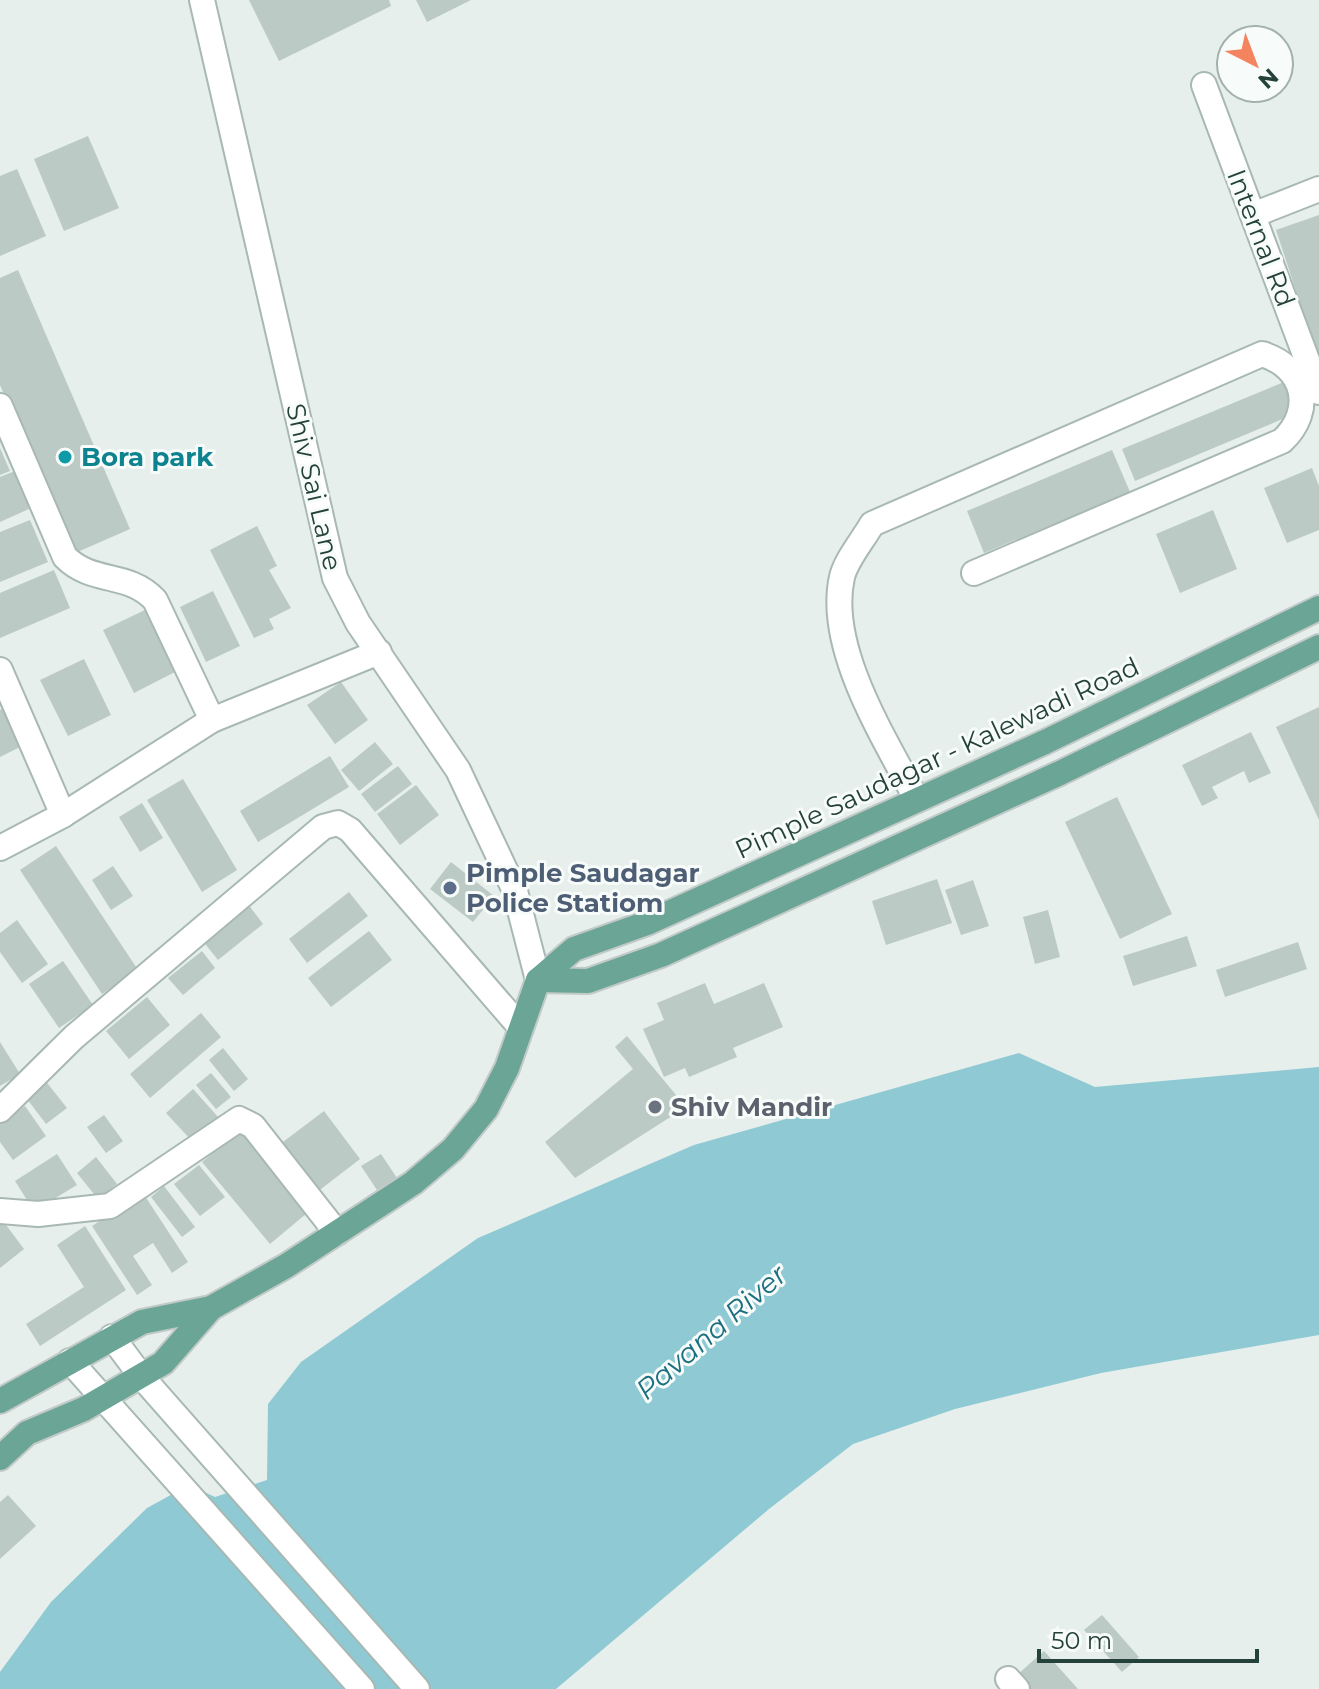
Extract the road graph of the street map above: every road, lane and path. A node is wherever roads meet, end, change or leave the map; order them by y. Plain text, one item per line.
1 (202, 0) edge
2 (1204, 85) dead end
3 (1319, 189) edge
4 (1253, 215) junction
5 (1319, 392) edge
6 (0, 406) edge
7 (974, 573) dead end
8 (1319, 608) edge
9 (1319, 647) edge
10 (379, 652) junction
11 (0, 670) edge
12 (1154, 688) junction
13 (212, 720) junction
14 (1168, 720) junction
15 (917, 800) junction
16 (63, 815) junction
17 (0, 848) edge
18 (538, 980) junction
19 (521, 1028) junction
20 (0, 1110) edge
21 (0, 1211) edge
22 (337, 1233) junction
23 (211, 1308) junction
24 (112, 1337) junction
25 (70, 1361) junction
26 (141, 1376) junction
27 (102, 1399) junction
28 (0, 1401) edge
29 (0, 1458) edge
30 (362, 1689) edge
31 (417, 1689) edge

1 - 10 street, Shiv Sai Lane
2 - 4 street, Internal Rd
3 - 4 street
4 - 5 street, Internal Rd
6 - 13 street
7 - 15 street
8 - 12 main road, Pimple Saudagar - Kalewadi Road
9 - 14 main road
10 - 13 street
10 - 18 street, Shiv Sai Lane
11 - 16 street
12 - 14 main road
12 - 15 main road, Pimple Saudagar - Kalewadi Road
13 - 16 street
14 - 18 main road
15 - 18 main road, Pimple Saudagar - Kalewadi Road
16 - 17 street
18 - 19 main road, Pimple Saudagar - Kalewadi Road
19 - 20 street
19 - 22 main road, Pimple Saudagar - Kalewadi Road
21 - 22 street
22 - 23 main road, Pimple Saudagar - Kalewadi Road
23 - 24 main road, Pimple Saudagar - Kalewadi Road
23 - 26 main road, Pimple Saudagar - Kalewadi Road
24 - 25 main road, Pimple Saudagar - Kalewadi Road
24 - 26 street
25 - 27 street
25 - 28 main road, Pimple Saudagar - Kalewadi Road
26 - 27 main road, Pimple Saudagar - Kalewadi Road
26 - 31 street
27 - 29 main road, Pimple Saudagar - Kalewadi Road
27 - 30 street

